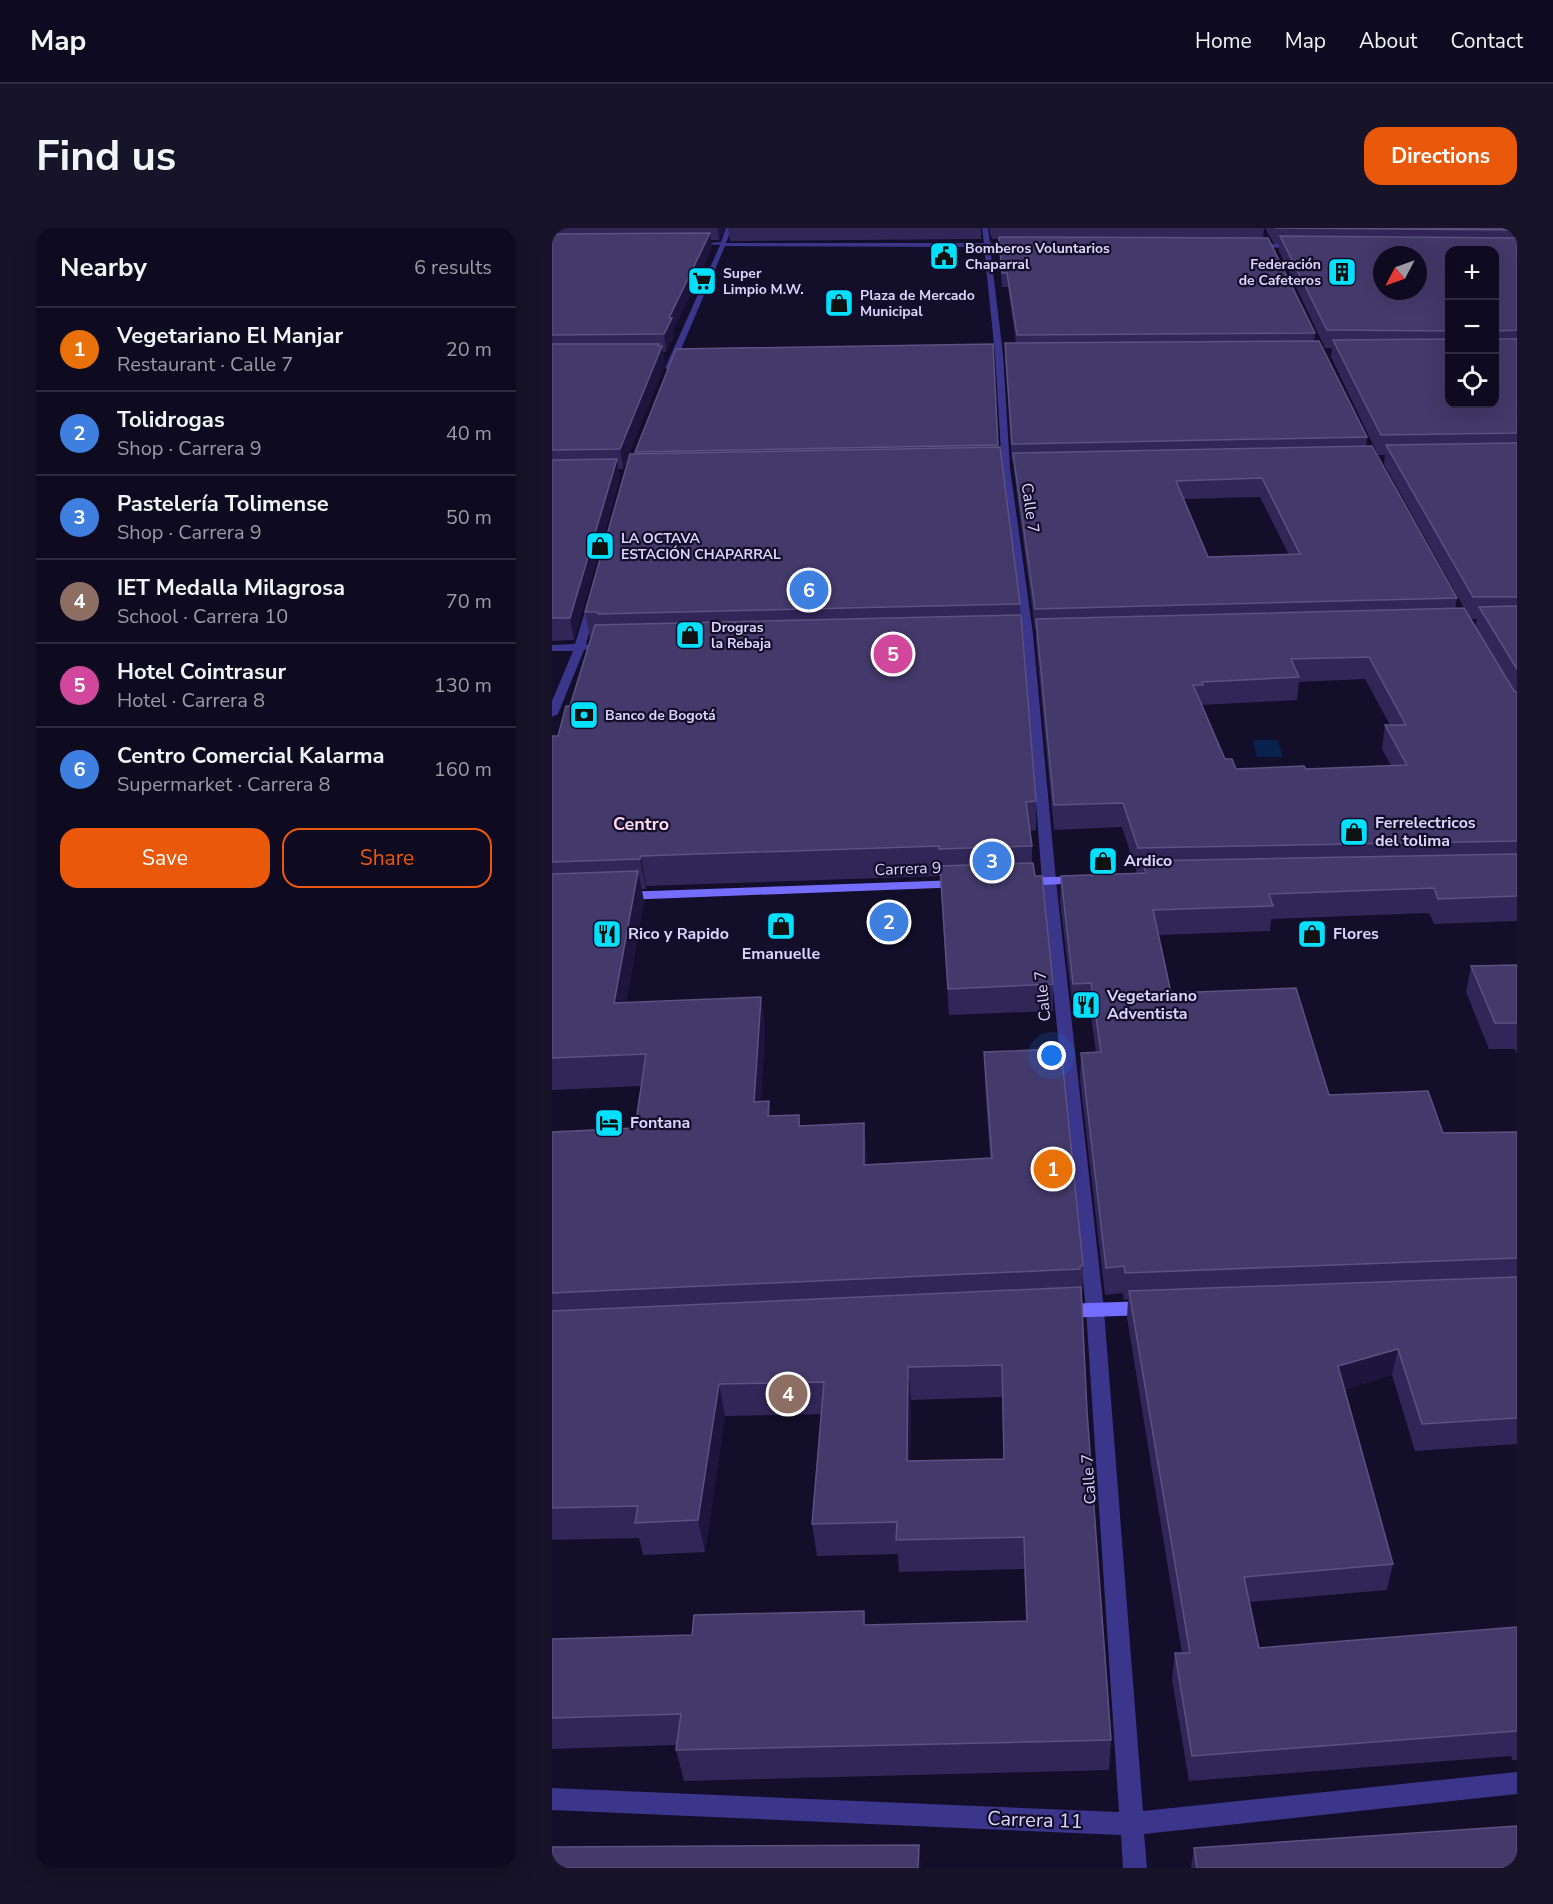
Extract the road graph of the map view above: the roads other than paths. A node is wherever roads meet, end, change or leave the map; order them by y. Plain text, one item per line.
1 (729, 228) edge
2 (985, 228) edge
3 (1266, 242) junction
4 (689, 244) edge
5 (723, 244) junction
6 (986, 245) junction
7 (1009, 245) edge
8 (1245, 246) edge
9 (1304, 246) edge
10 (1273, 256) edge
11 (663, 356) edge
12 (674, 356) junction
13 (685, 356) edge
14 (665, 377) edge
15 (596, 589) edge
16 (604, 646) edge
17 (580, 647) junction
18 (552, 648) edge
19 (556, 696) edge
20 (552, 714) edge
21 (1095, 880) edge
22 (1049, 881) junction
23 (1013, 882) edge
24 (978, 884) edge
25 (611, 896) edge
26 (1165, 1307) edge
27 (1095, 1310) junction
28 (1047, 1312) edge
29 (1517, 1783) edge
30 (552, 1799) edge
31 (1132, 1824) junction
32 (1135, 1868) edge

1 - 5 street
2 - 6 street, Calle 7
3 - 8 street
3 - 9 street
3 - 10 street
4 - 5 street
5 - 6 street
5 - 12 street
6 - 7 street
6 - 22 street, Calle 7
11 - 12 street
12 - 13 street
12 - 14 street
15 - 17 street
16 - 17 street
17 - 18 street
17 - 19 street
19 - 20 street
21 - 22 main road
22 - 23 main road
22 - 27 street, Calle 7
24 - 25 main road, Carrera 9
26 - 27 main road
27 - 28 main road
27 - 31 street, Calle 7
29 - 31 street, Carrera 11
30 - 31 street, Carrera 11
31 - 32 street, Calle 7

